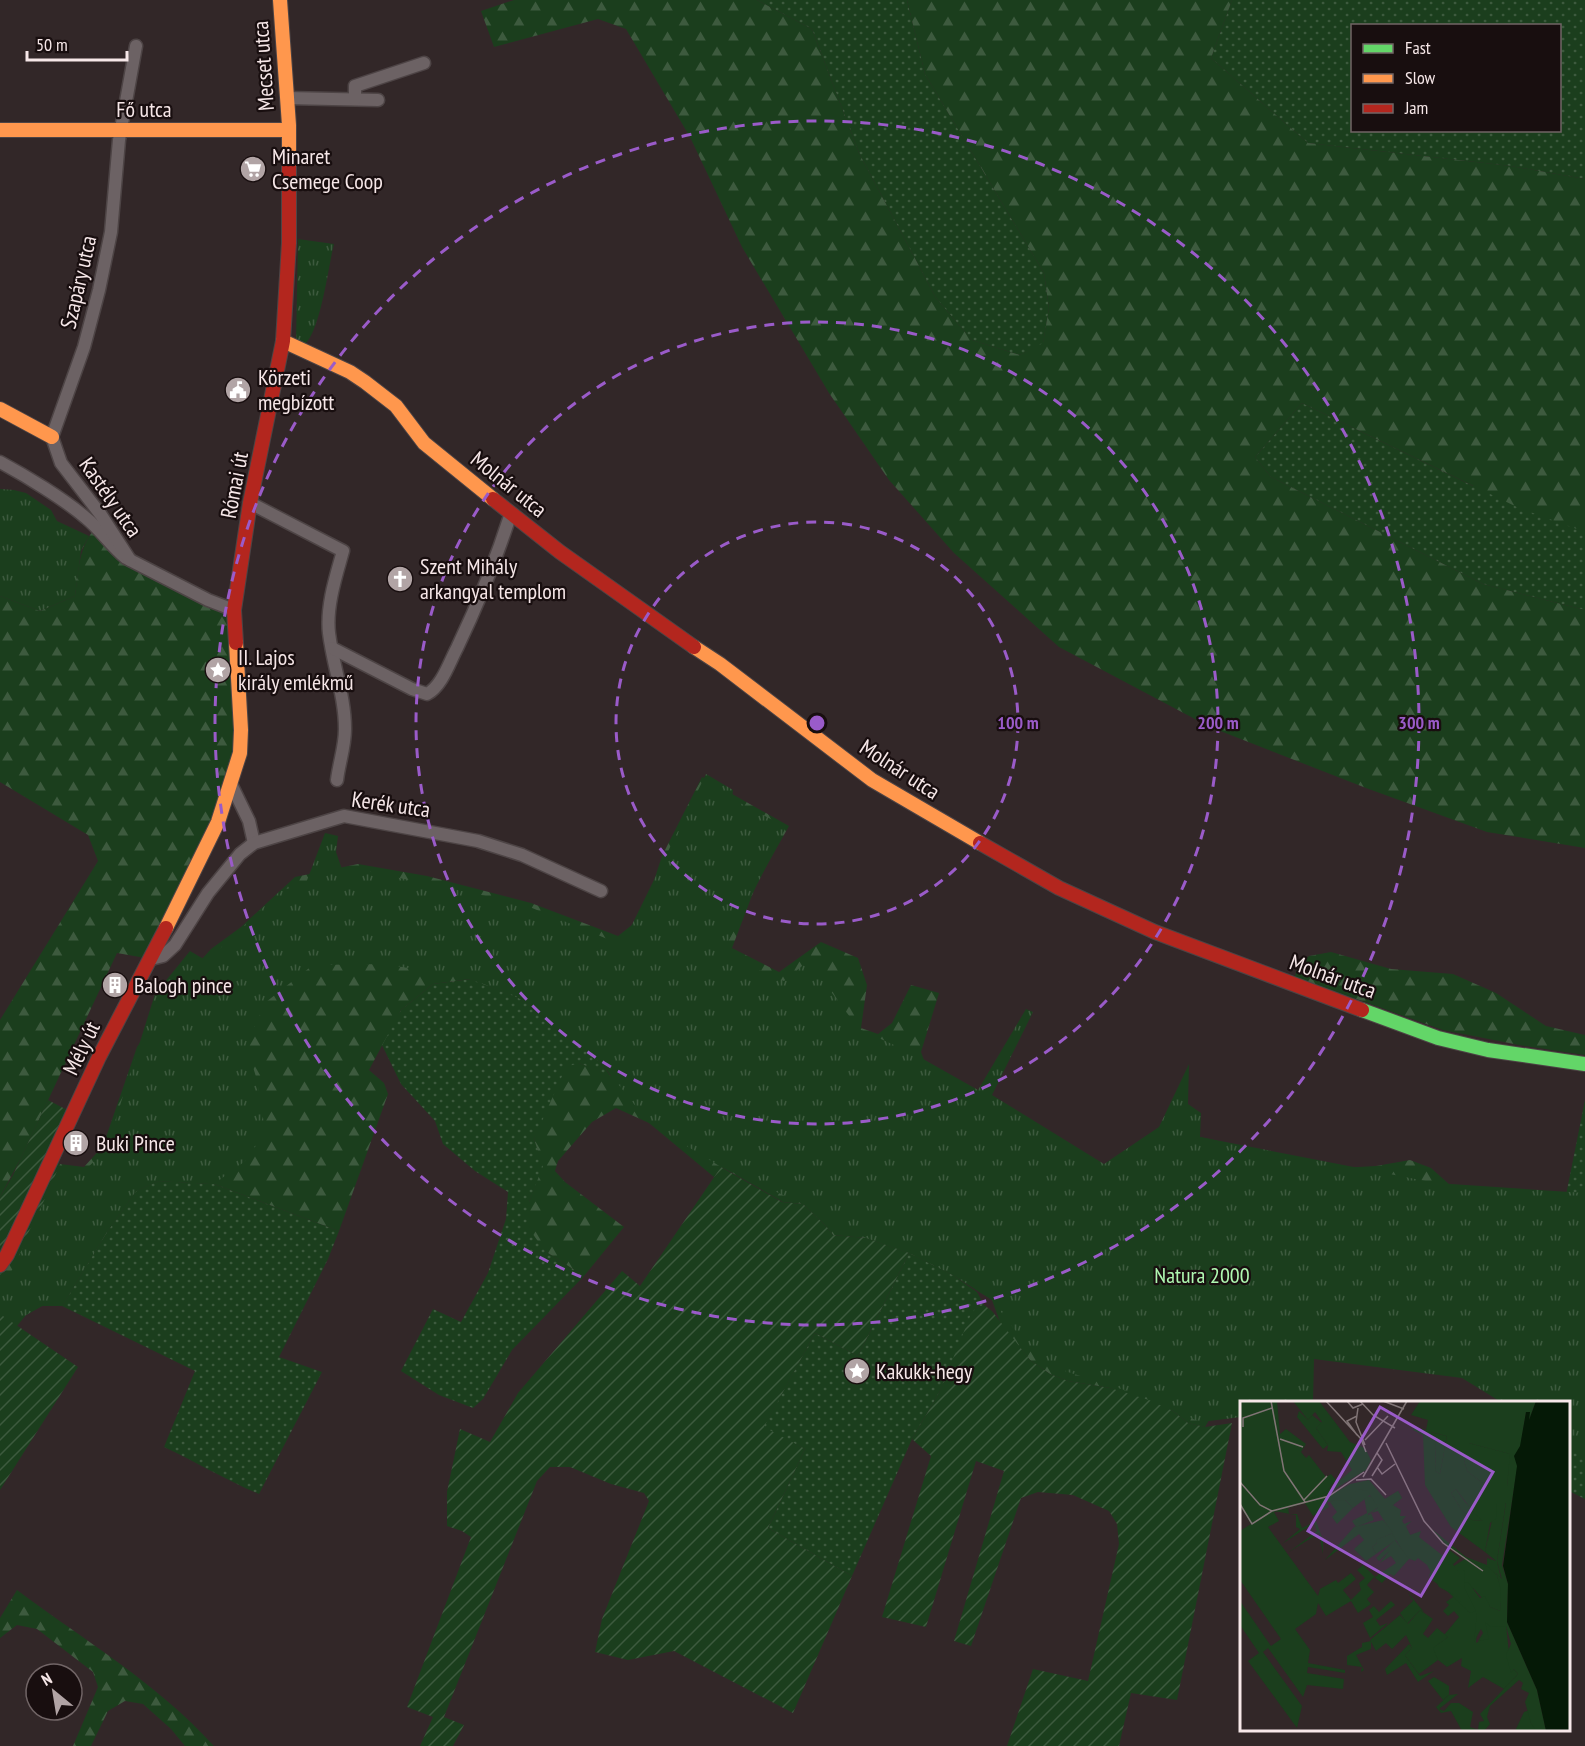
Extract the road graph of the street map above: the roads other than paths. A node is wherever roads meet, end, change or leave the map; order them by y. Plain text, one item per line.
1 (280, 0) edge
2 (136, 46) dead end
3 (424, 63) dead end
4 (287, 98) junction
5 (355, 99) junction
6 (378, 100) dead end
7 (0, 130) edge
8 (289, 130) junction
9 (121, 131) junction
10 (284, 341) junction
11 (0, 409) edge
12 (52, 437) junction
13 (0, 462) edge
14 (250, 503) junction
15 (511, 513) junction
16 (130, 560) junction
17 (234, 610) junction
18 (332, 648) junction
19 (337, 780) dead end
20 (231, 784) junction
21 (254, 843) junction
22 (601, 891) dead end
23 (151, 959) junction
24 (1585, 1064) edge
25 (0, 1265) edge

1 - 4 street, Mecset utca
2 - 9 street, Szapáry utca
3 - 5 street
4 - 5 street
4 - 8 street, Mecset utca
5 - 6 street
7 - 9 street, Fő utca
8 - 9 street, Fő utca
8 - 10 street, Római út
9 - 12 street, Szapáry utca
10 - 14 street, Római út
10 - 15 street, Molnár utca
11 - 12 street
12 - 16 street, Kastély utca
13 - 16 street
14 - 17 street, Római út
14 - 18 street
15 - 18 street
15 - 24 street, Molnár utca
16 - 17 street, Kastély utca
17 - 20 street, Római út
18 - 19 street
20 - 21 street
20 - 23 street, Mély út
21 - 22 street, Kerék utca
21 - 23 street, Kerék utca
23 - 25 street, Mély út

